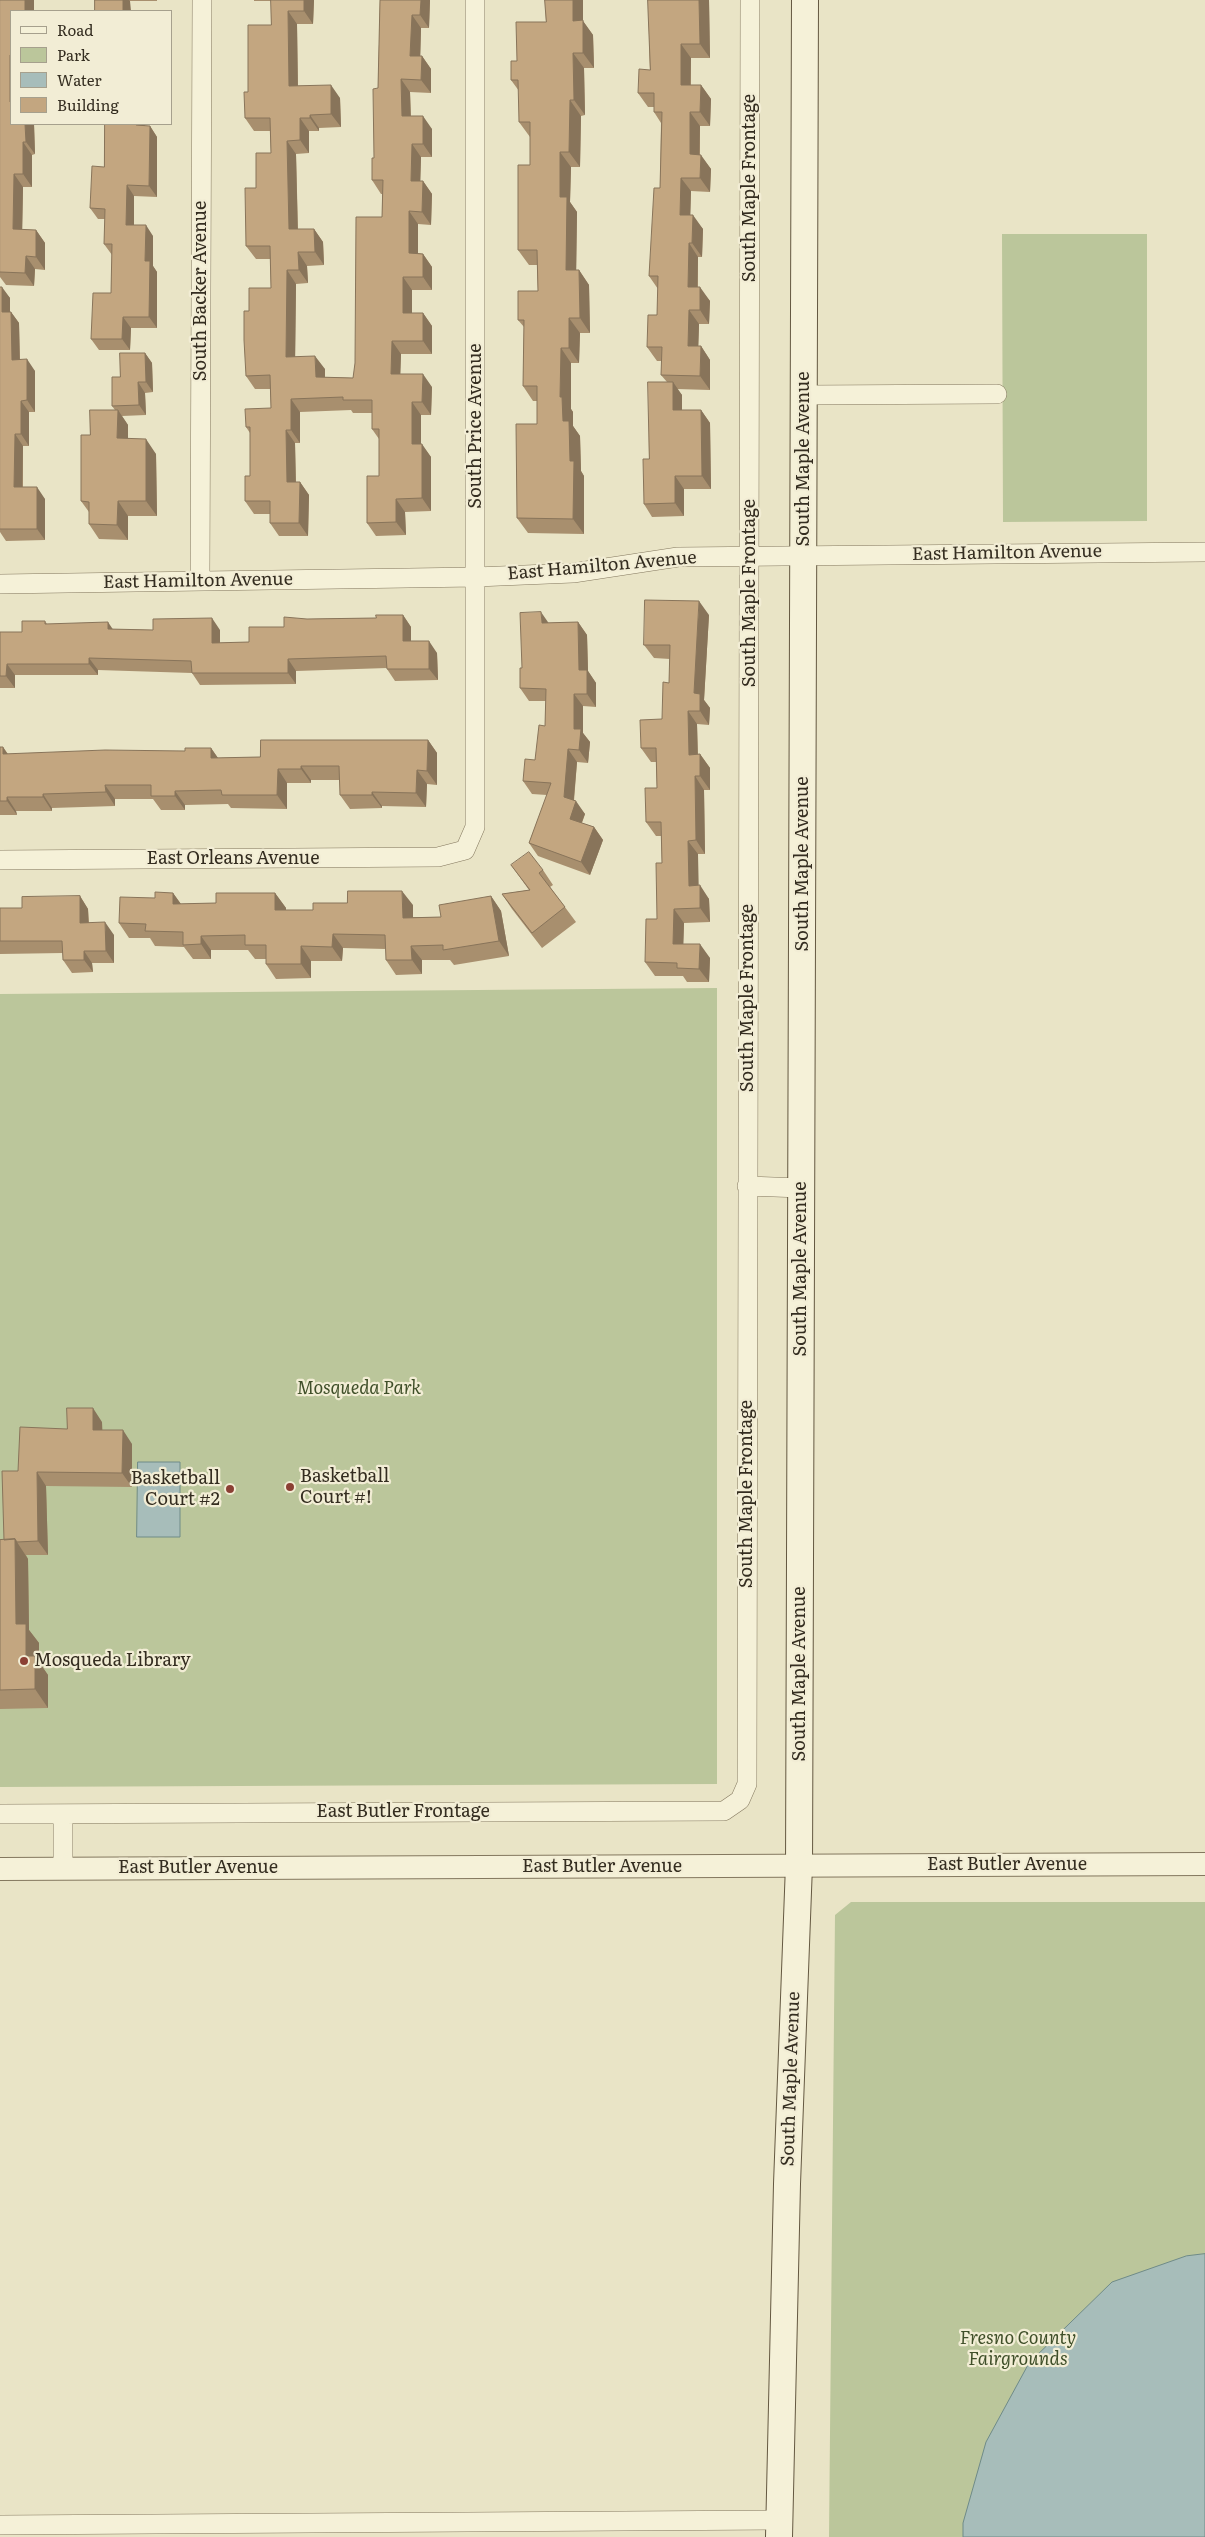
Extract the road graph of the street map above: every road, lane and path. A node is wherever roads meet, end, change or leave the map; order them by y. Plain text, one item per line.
1 (202, 0) edge
2 (476, 0) edge
3 (750, 0) edge
4 (804, 0) edge
5 (998, 394) dead end
6 (804, 395) junction
7 (1205, 552) edge
8 (804, 555) junction
9 (751, 556) junction
10 (476, 577) junction
11 (200, 581) junction
12 (0, 584) edge
13 (465, 850) joint
14 (0, 860) edge
15 (747, 1186) junction
16 (801, 1188) junction
17 (740, 1800) joint
18 (0, 1814) edge
19 (63, 1814) junction
20 (1205, 1864) edge
21 (799, 1865) junction
22 (63, 1868) junction
23 (0, 1869) edge
24 (0, 2525) edge
25 (779, 2528) edge

1 - 11 street, South Backer Avenue
2 - 10 street, South Price Avenue
3 - 9 street, South Maple Frontage
4 - 6 main road, South Maple Avenue
5 - 6 street
6 - 8 main road, South Maple Avenue
7 - 8 street, East Hamilton Avenue
8 - 9 street, East Hamilton Avenue
8 - 16 main road, South Maple Avenue
9 - 10 street, East Hamilton Avenue
9 - 15 street, South Maple Frontage
10 - 11 street, East Hamilton Avenue
10 - 13 street, South Price Avenue
11 - 12 street, East Hamilton Avenue
13 - 14 street, East Orleans Avenue
15 - 16 street
15 - 17 street, South Maple Frontage
16 - 21 main road, South Maple Avenue
17 - 19 street, East Butler Frontage
18 - 19 street, East Butler Frontage
19 - 22 street
20 - 21 street, East Butler Avenue
21 - 22 street, East Butler Avenue
21 - 25 main road, South Maple Avenue
22 - 23 street, East Butler Avenue
24 - 25 street

